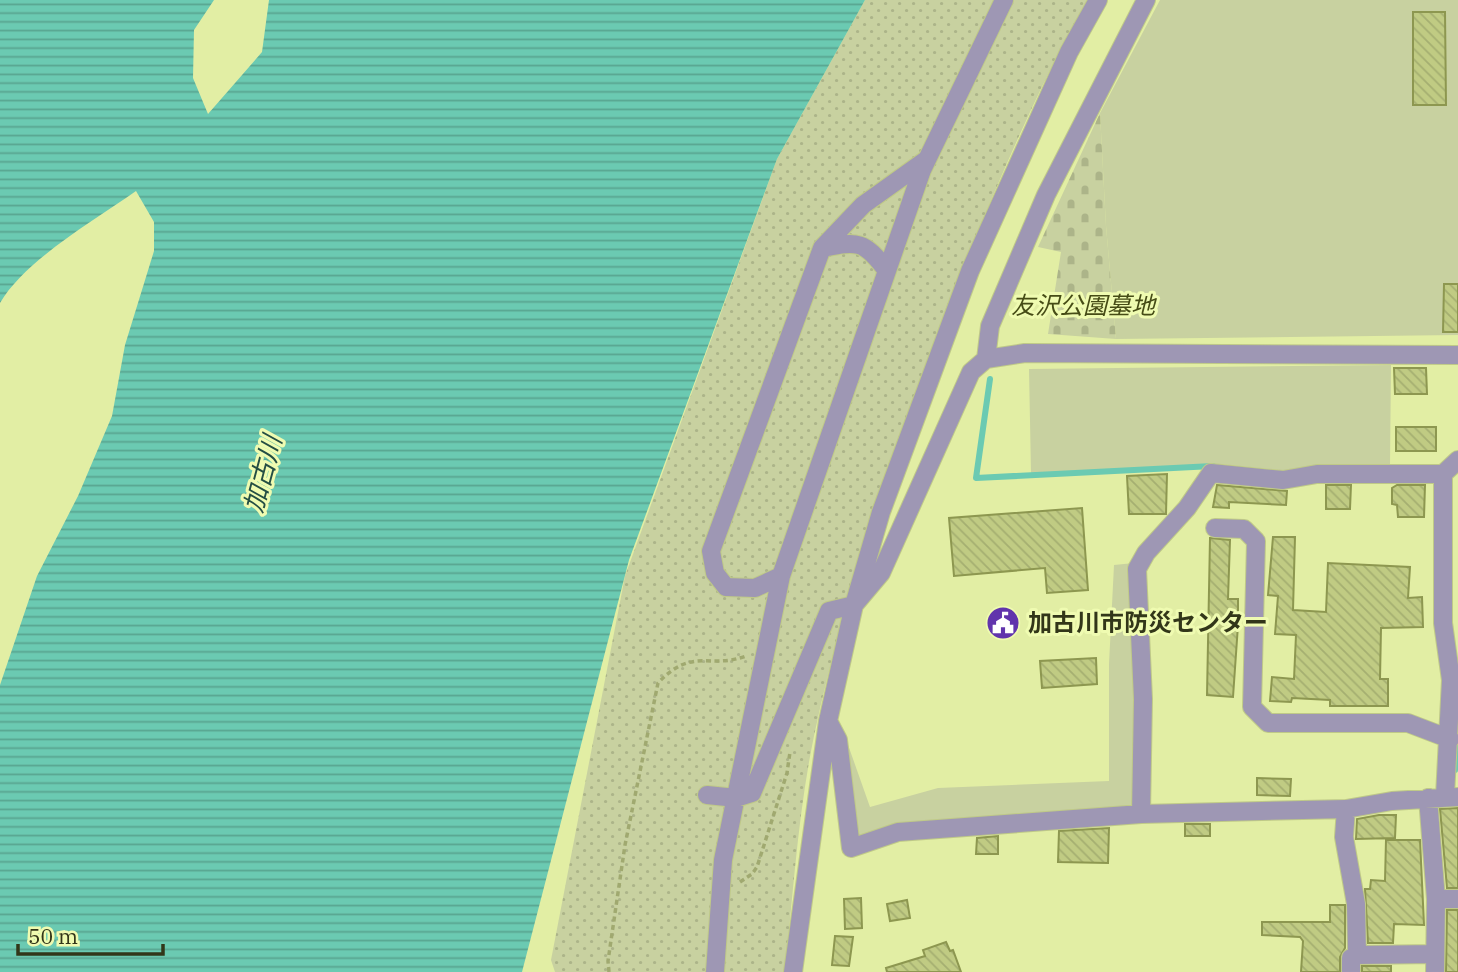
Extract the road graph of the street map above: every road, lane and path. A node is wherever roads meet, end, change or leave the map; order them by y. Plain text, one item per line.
1 (1004, 0) edge
2 (1098, 0) edge
3 (1146, 0) edge
4 (926, 160) junction
5 (822, 248) junction
6 (887, 271) junction
7 (1458, 355) edge
8 (986, 359) junction
9 (1458, 460) edge
10 (1443, 474) junction
11 (1215, 528) dead end
12 (781, 576) junction
13 (854, 605) junction
14 (766, 649) junction
15 (828, 721) junction
16 (1450, 739) junction
17 (791, 744) dead end
18 (707, 795) dead end
19 (1444, 797) edge
20 (736, 798) junction
21 (1346, 809) junction
22 (1141, 814) junction
23 (722, 879) junction
24 (1458, 899) edge
25 (1436, 900) junction
26 (1435, 963) edge
27 (1354, 964) edge
28 (794, 970) edge
29 (609, 972) edge
30 (715, 972) edge

1 - 4 street
2 - 13 street
3 - 8 street
4 - 5 street
4 - 6 street
5 - 6 street
5 - 12 street
6 - 12 street
7 - 8 street
8 - 13 street
9 - 10 street
10 - 16 street
10 - 22 street
11 - 16 street
12 - 14 street
13 - 15 street
13 - 20 street
14 - 20 street
14 - 29 path
15 - 22 street
15 - 28 street
16 - 19 street
17 - 23 path
18 - 20 street
19 - 21 street
19 - 25 street
20 - 23 street
21 - 22 street
21 - 27 street
23 - 30 street
24 - 25 street
25 - 26 street
26 - 27 street

